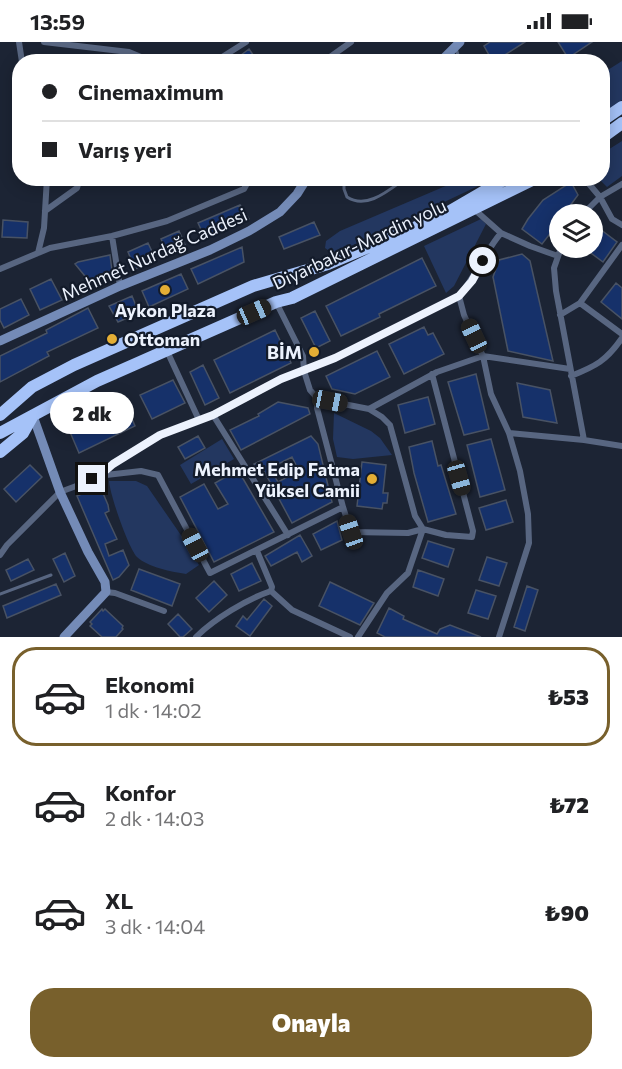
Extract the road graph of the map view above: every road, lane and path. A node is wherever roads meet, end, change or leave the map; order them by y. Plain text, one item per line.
1 (44, 42) edge
2 (246, 42) edge
3 (351, 42) edge
4 (116, 51) junction
5 (115, 54) edge
6 (134, 54) edge
7 (227, 54) edge
8 (334, 54) edge
9 (622, 184) edge
10 (47, 186) edge
11 (78, 186) edge
12 (246, 186) edge
13 (302, 186) edge
14 (344, 186) edge
15 (394, 186) edge
16 (493, 186) edge
17 (521, 186) edge
18 (591, 186) edge
19 (600, 197) junction
20 (593, 204) edge
21 (475, 210) junction
22 (45, 211) junction
23 (622, 225) edge
24 (501, 233) junction
25 (112, 236) junction
26 (622, 245) edge
27 (38, 253) junction
28 (549, 253) edge
29 (557, 258) edge
30 (0, 270) edge
31 (120, 286) junction
32 (459, 296) junction
33 (276, 302) junction
34 (580, 303) junction
35 (560, 315) junction
36 (622, 336) edge
37 (0, 341) edge
38 (167, 351) junction
39 (483, 356) junction
40 (304, 371) junction
41 (570, 372) junction
42 (432, 374) junction
43 (32, 387) junction
44 (318, 399) junction
45 (0, 404) edge
46 (369, 409) junction
47 (213, 415) junction
48 (0, 416) edge
49 (33, 416) junction
50 (199, 420) junction
51 (0, 433) edge
52 (509, 433) junction
53 (584, 440) junction
54 (622, 446) edge
55 (0, 452) edge
56 (98, 477) junction
57 (60, 492) junction
58 (343, 507) junction
59 (423, 529) junction
60 (288, 535) junction
61 (257, 551) junction
62 (0, 555) edge
63 (51, 575) dead end
64 (272, 591) junction
65 (106, 592) junction
66 (0, 594) edge
67 (164, 611) dead end
68 (64, 637) edge
69 (196, 637) edge
70 (350, 637) edge
71 (358, 637) edge
72 (499, 637) edge

1 - 4 street
2 - 7 street
3 - 8 street
4 - 5 street
4 - 6 street
9 - 19 street
10 - 22 street
11 - 22 street
12 - 25 street
13 - 31 street, Mehmet Nurdağ Caddesi
14 - 15 lane
16 - 43 highway, Diyarbakır-Mardin yolu
17 - 21 highway, Diyarbakır-Mardin yolu
18 - 19 street
19 - 20 street
19 - 23 street
21 - 24 street
21 - 33 highway, Diyarbakır-Mardin yolu
22 - 27 street
24 - 28 street
24 - 32 street
25 - 27 street
25 - 31 street
26 - 34 street
27 - 30 street
29 - 35 street
31 - 37 street, Mehmet Nurdağ Caddesi
32 - 39 street
32 - 40 street
33 - 38 highway, Diyarbakır-Mardin yolu
33 - 40 street
34 - 35 street
34 - 36 street
35 - 41 street
36 - 41 street
38 - 49 highway, Diyarbakır-Mardin yolu
38 - 50 street
39 - 41 street
39 - 42 street
39 - 52 street
40 - 44 street
40 - 47 street
41 - 53 street
42 - 46 street
42 - 59 street
43 - 45 highway
43 - 48 highway, Diyarbakır-Mardin yolu
44 - 46 street
44 - 58 street
46 - 59 street
47 - 50 street
47 - 60 street
49 - 51 highway, Diyarbakır-Mardin yolu
49 - 55 highway
49 - 57 street
50 - 56 street
52 - 53 street
52 - 72 street
53 - 54 street
56 - 57 street
56 - 61 street
57 - 62 street
57 - 65 street
58 - 59 street
58 - 60 street
59 - 71 street
60 - 61 street
61 - 64 street
63 - 66 lane
64 - 69 street
64 - 70 street
65 - 67 street
65 - 68 street

